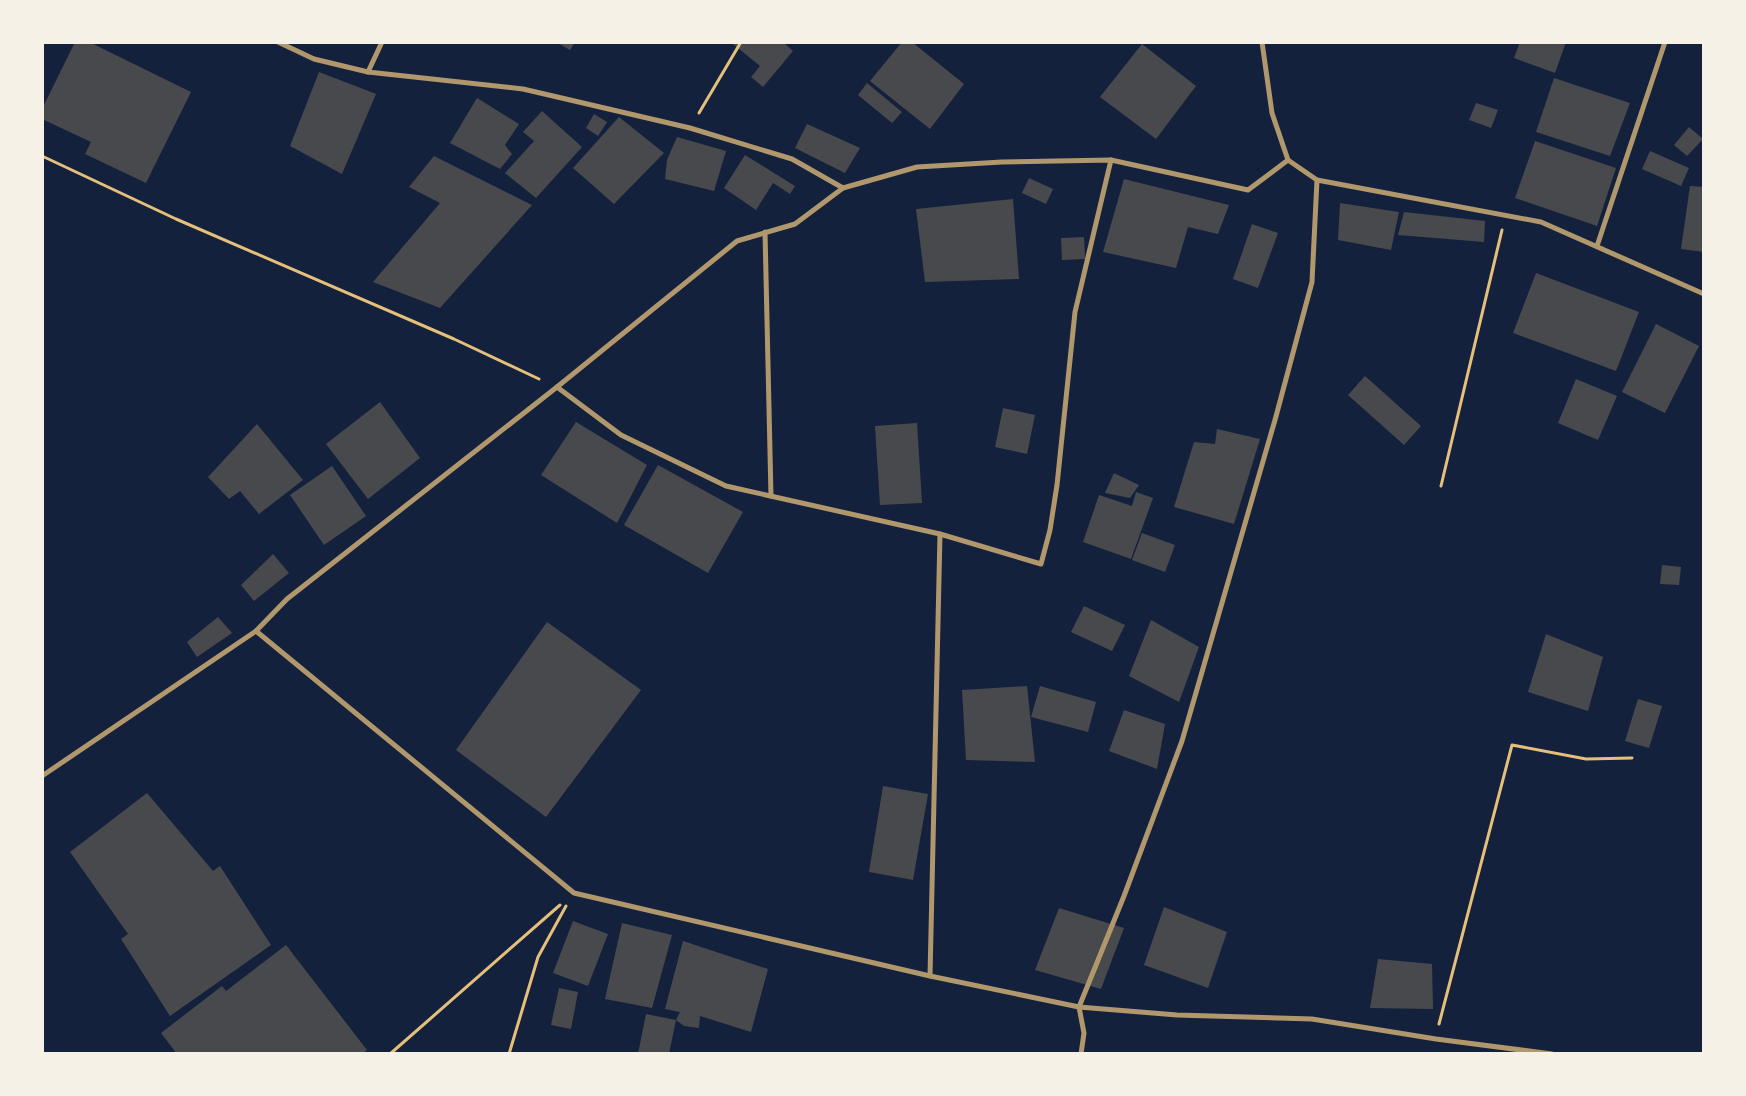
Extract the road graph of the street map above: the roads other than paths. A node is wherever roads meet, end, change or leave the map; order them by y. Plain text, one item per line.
1 (278, 42) edge
2 (382, 42) edge
3 (1262, 42) edge
4 (1665, 42) edge
5 (368, 72) junction
6 (1111, 160) junction
7 (1288, 160) junction
8 (1317, 180) junction
9 (844, 188) junction
10 (765, 232) junction
11 (1597, 246) junction
12 (1704, 294) edge
13 (557, 388) junction
14 (771, 496) junction
15 (940, 534) junction
16 (256, 631) junction
17 (42, 776) edge
18 (930, 976) junction
19 (1079, 1007) junction
20 (1081, 1054) edge
21 (1552, 1054) edge

1 - 5 street
2 - 5 street
3 - 7 street
4 - 11 street
5 - 9 street
6 - 7 street
6 - 9 street
6 - 15 street
7 - 8 street
8 - 11 street
8 - 19 street
9 - 10 street
10 - 13 street
10 - 14 street
11 - 12 street
13 - 14 street
13 - 16 street
14 - 15 street
15 - 18 street
16 - 17 street
16 - 18 street
18 - 19 street
19 - 20 street
19 - 21 street

